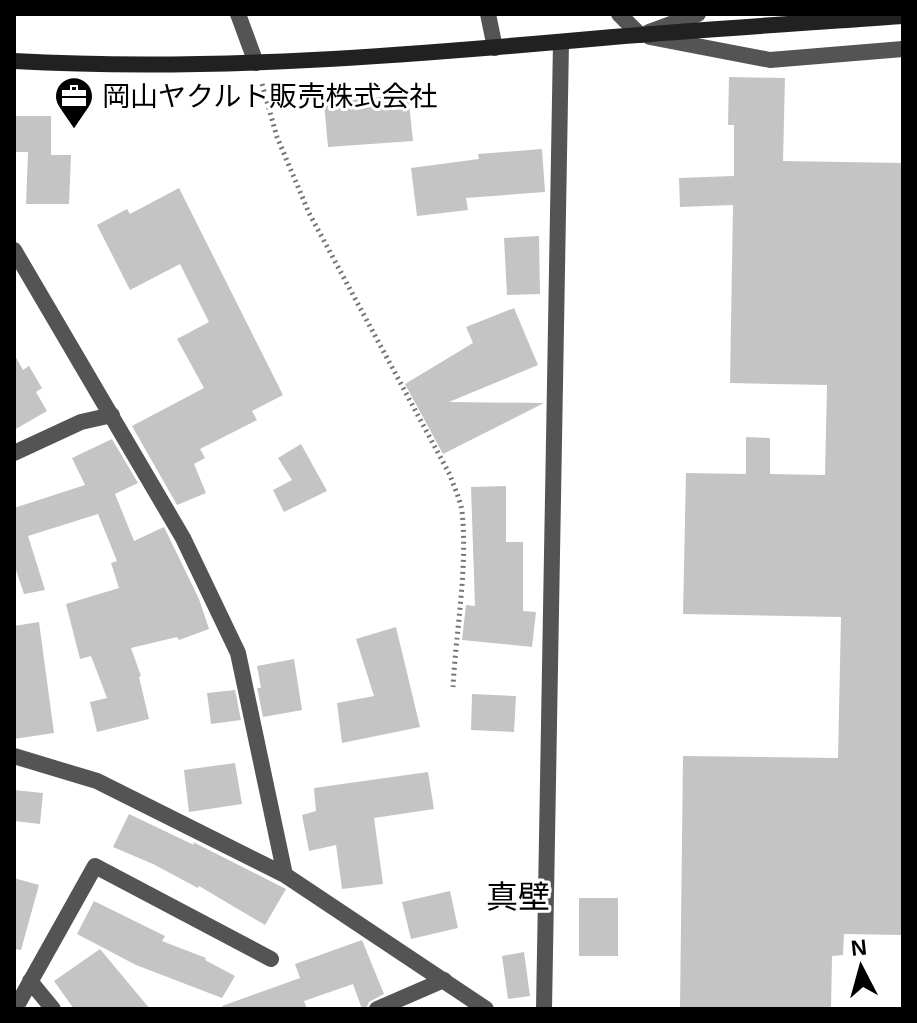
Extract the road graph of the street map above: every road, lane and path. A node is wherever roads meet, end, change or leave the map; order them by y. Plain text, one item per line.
1 (238, 14) edge
2 (488, 14) edge
3 (619, 14) edge
4 (698, 14) edge
5 (903, 16) edge
6 (640, 35) junction
7 (561, 42) junction
8 (495, 48) junction
9 (903, 49) edge
10 (14, 61) edge
11 (256, 63) junction
12 (14, 250) edge
13 (112, 415) junction
14 (14, 453) edge
15 (453, 687) dead end
16 (14, 756) edge
17 (285, 875) junction
18 (271, 959) dead end
19 (444, 980) junction
20 (30, 981) junction
21 (15, 1009) edge
22 (53, 1009) edge
23 (377, 1009) edge
24 (486, 1009) edge
25 (544, 1009) edge

1 - 11 street
2 - 8 street
3 - 6 street
4 - 6 street
5 - 6 main road
6 - 7 main road
6 - 9 street
7 - 8 main road
7 - 25 street
8 - 11 main road
10 - 11 main road
11 - 15 path
12 - 13 street
13 - 14 street
13 - 17 street
16 - 17 street
17 - 19 street
18 - 20 street
19 - 23 street
19 - 24 street
20 - 21 street
20 - 22 street

